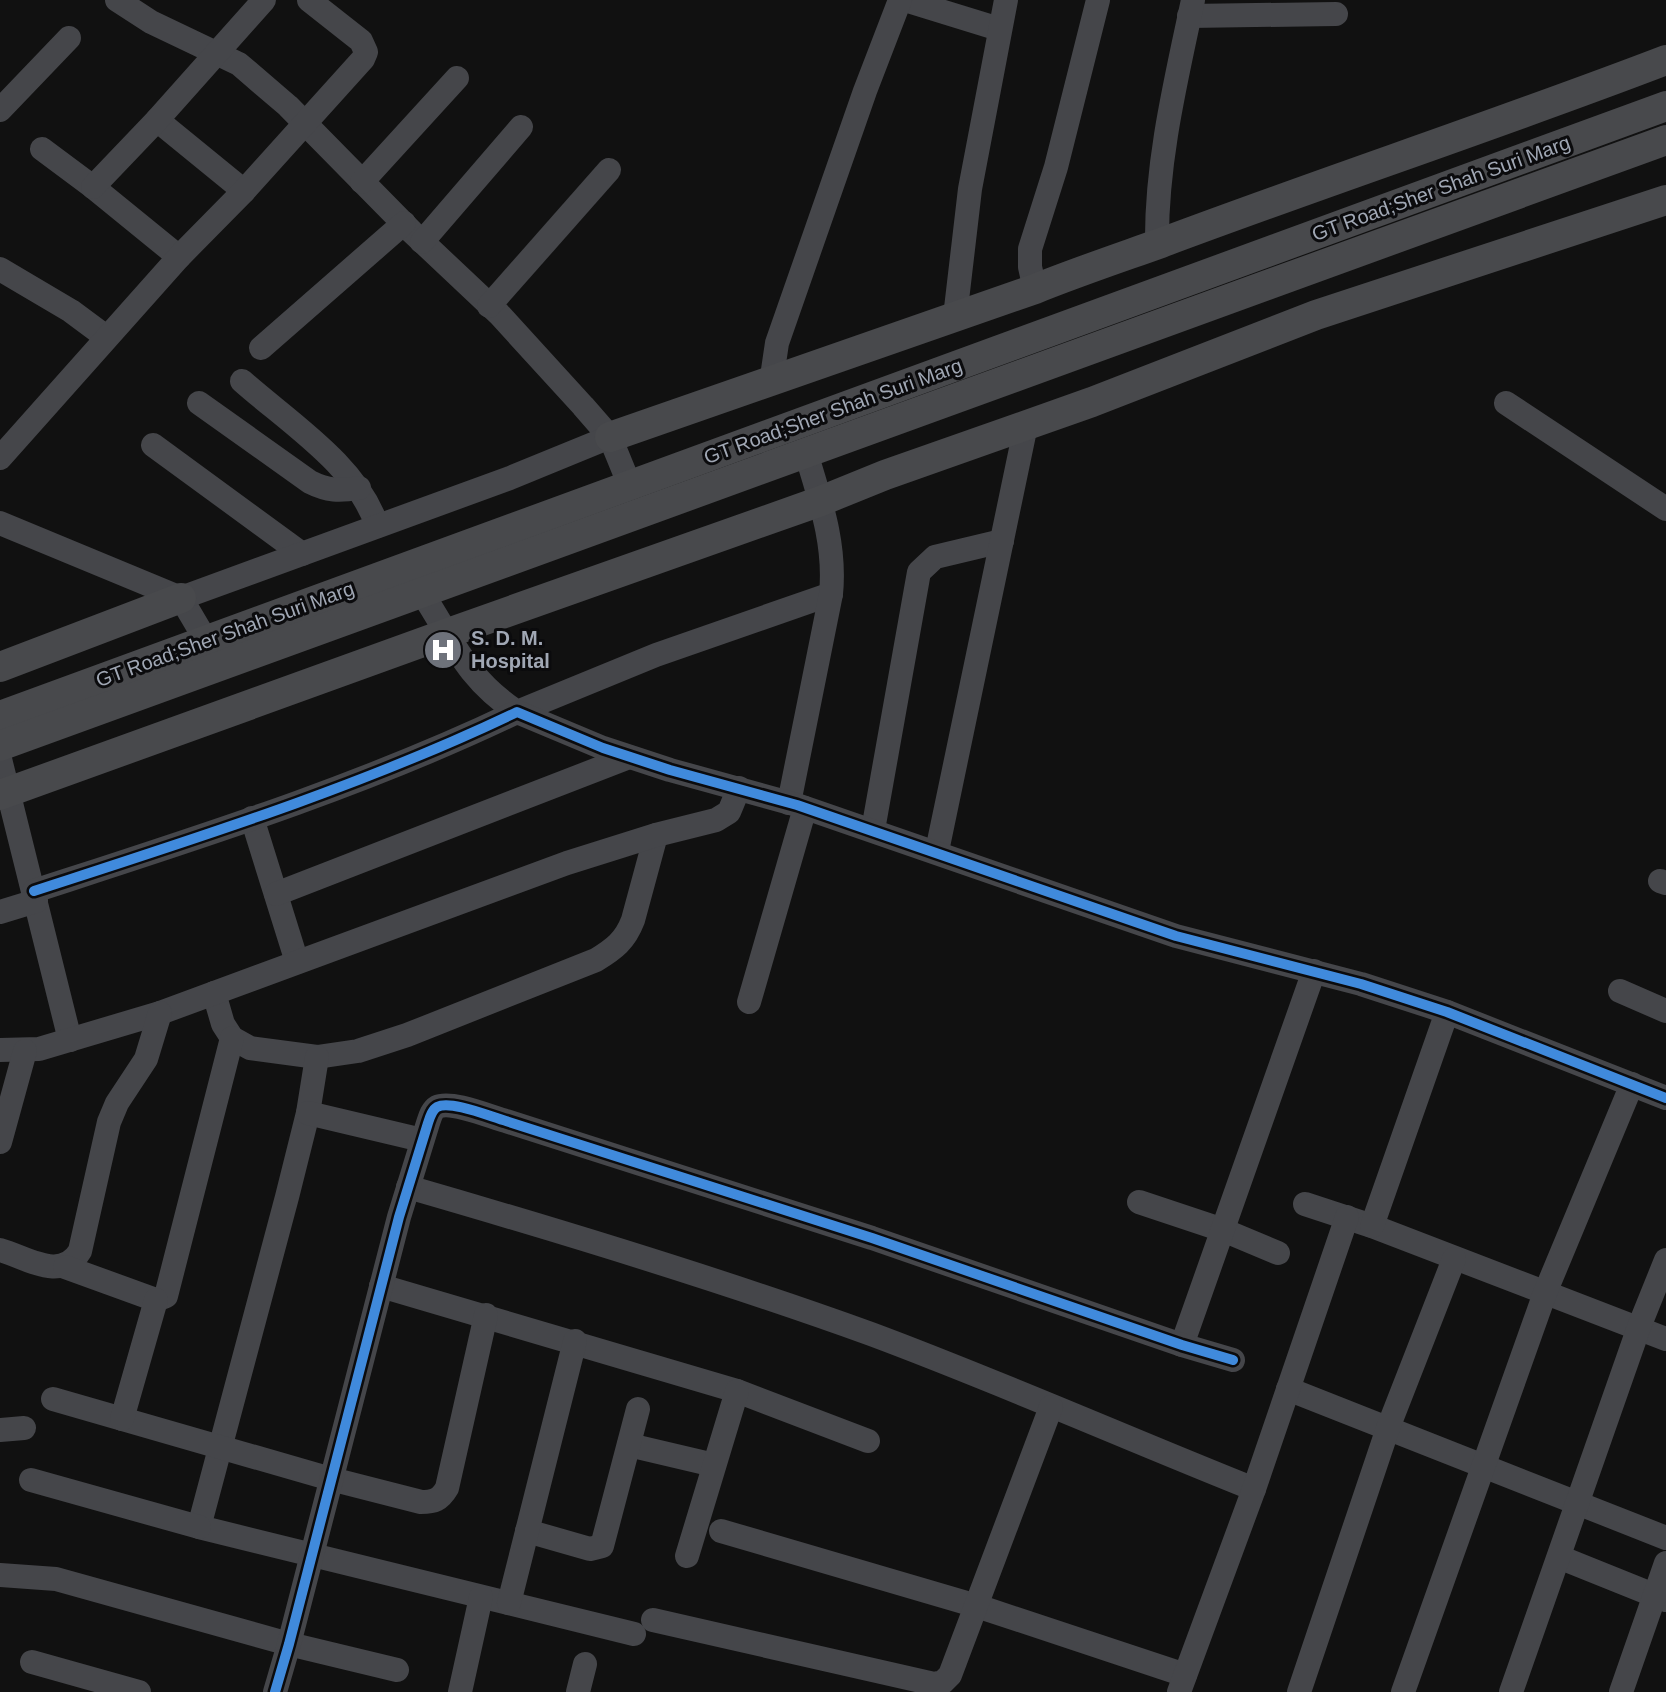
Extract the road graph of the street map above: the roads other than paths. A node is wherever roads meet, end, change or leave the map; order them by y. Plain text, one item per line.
1 (117, 0) edge
2 (264, 0) edge
3 (309, 0) edge
4 (902, 0) edge
5 (1006, 0) edge
6 (1098, 0) edge
7 (1191, 8) edge
8 (1336, 14) dead end
9 (999, 29) junction
10 (69, 38) dead end
11 (216, 52) junction
12 (1666, 60) edge
13 (457, 78) dead end
14 (1666, 106) edge
15 (0, 110) edge
16 (157, 120) junction
17 (304, 122) junction
18 (521, 127) dead end
19 (1666, 140) edge
20 (42, 149) dead end
21 (609, 170) dead end
22 (362, 182) junction
23 (93, 187) junction
24 (244, 191) junction
25 (1666, 200) edge
26 (404, 223) junction
27 (422, 242) junction
28 (1157, 244) junction
29 (179, 257) junction
30 (0, 269) edge
31 (1035, 289) junction
32 (489, 306) junction
33 (955, 317) junction
34 (106, 337) junction
35 (261, 348) dead end
36 (776, 379) junction
37 (242, 381) dead end
38 (199, 403) dead end
39 (1506, 403) dead end
40 (1026, 425) junction
41 (610, 437) junction
42 (153, 445) dead end
43 (806, 453) junction
44 (0, 458) edge
45 (630, 486) junction
46 (359, 488) junction
47 (821, 501) junction
48 (1666, 509) edge
49 (0, 523) edge
50 (377, 526) junction
51 (1002, 541) junction
52 (302, 554) junction
53 (422, 593) junction
54 (831, 594) junction
55 (181, 598) junction
56 (448, 633) junction
57 (214, 653) junction
58 (0, 667) edge
59 (517, 712) junction
60 (0, 716) edge
61 (0, 746) edge
62 (629, 757) junction
63 (0, 759) edge
64 (739, 788) junction
65 (4, 794) edge
66 (797, 805) junction
67 (252, 818) junction
68 (873, 830) junction
69 (656, 835) junction
70 (937, 851) junction
71 (276, 894) junction
72 (35, 896) junction
73 (0, 912) edge
74 (297, 962) junction
75 (1314, 971) junction
76 (1620, 991) dead end
77 (214, 993) junction
78 (749, 1002) dead end
79 (1666, 1011) edge
80 (1447, 1012) junction
81 (160, 1013) junction
82 (232, 1038) junction
83 (70, 1040) junction
84 (0, 1050) edge
85 (25, 1051) junction
86 (317, 1057) junction
87 (1632, 1084) junction
88 (1666, 1098) edge
89 (308, 1113) junction
90 (422, 1140) junction
91 (0, 1142) edge
92 (408, 1187) junction
93 (1139, 1202) dead end
94 (1305, 1204) dead end
95 (1347, 1217) junction
96 (1372, 1226) junction
97 (1223, 1230) junction
98 (1278, 1253) dead end
99 (2, 1259) edge
100 (1454, 1259) junction
101 (1666, 1260) edge
102 (65, 1267) junction
103 (381, 1286) junction
104 (1545, 1293) junction
105 (156, 1300) junction
106 (486, 1315) junction
107 (1639, 1327) junction
108 (1666, 1339) edge
109 (575, 1341) junction
110 (1182, 1345) junction
111 (1233, 1360) dead end
112 (1288, 1389) junction
113 (737, 1391) junction
114 (53, 1399) dead end
115 (1051, 1407) junction
116 (638, 1409) dead end
117 (122, 1419) junction
118 (1388, 1428) junction
119 (868, 1441) dead end
120 (629, 1445) junction
121 (221, 1448) junction
122 (714, 1465) junction
123 (1484, 1467) junction
124 (331, 1479) junction
125 (31, 1480) dead end
126 (1254, 1489) junction
127 (1579, 1502) junction
128 (199, 1527) junction
129 (527, 1531) junction
130 (721, 1531) dead end
131 (1666, 1538) edge
132 (313, 1555) junction
133 (687, 1556) dead end
134 (1559, 1557) junction
135 (1666, 1563) edge
136 (0, 1575) edge
137 (481, 1597) junction
138 (1660, 1598) edge
139 (509, 1603) junction
140 (977, 1606) junction
141 (289, 1644) junction
142 (32, 1662) dead end
143 (585, 1664) dead end
144 (397, 1670) dead end
145 (1182, 1684) edge
146 (139, 1692) edge
147 (275, 1692) edge
148 (460, 1692) edge
149 (578, 1692) edge
150 (1299, 1692) edge
151 (1403, 1692) edge
152 (1511, 1692) edge
153 (1621, 1692) edge

1 - 11 street
2 - 11 street
3 - 17 street
4 - 9 street
4 - 36 street
5 - 9 street
6 - 31 street
7 - 8 street
7 - 28 street
9 - 33 street
10 - 15 street
11 - 16 street
11 - 17 street
12 - 28 main road
13 - 22 street
14 - 45 main road, GT Road;Sher Shah Suri Marg
16 - 23 street
16 - 24 street
17 - 22 street
17 - 24 street
18 - 27 street
19 - 43 main road, GT Road;Sher Shah Suri Marg
20 - 23 street
21 - 32 street
22 - 26 street
23 - 29 street
24 - 29 street
25 - 40 main road
26 - 27 street
26 - 35 street
27 - 32 street
28 - 31 main road
29 - 34 street
30 - 34 street
31 - 33 main road
32 - 41 street
33 - 36 main road
34 - 44 street
36 - 41 main road
37 - 46 street
38 - 46 street
39 - 48 street
40 - 47 main road
40 - 51 street
41 - 45 street
41 - 50 street
42 - 52 street
43 - 47 street
43 - 53 main road, GT Road;Sher Shah Suri Marg
45 - 57 main road, GT Road;Sher Shah Suri Marg
46 - 50 street
47 - 54 street
47 - 56 main road
49 - 55 street
50 - 52 street
51 - 68 street
51 - 70 street
52 - 55 street
53 - 56 street
53 - 57 main road, GT Road;Sher Shah Suri Marg
54 - 59 street
54 - 66 street
55 - 57 street
55 - 58 main road
56 - 59 street
56 - 65 main road
57 - 60 main road, GT Road;Sher Shah Suri Marg
57 - 61 main road, GT Road;Sher Shah Suri Marg
59 - 62 street
59 - 67 street
62 - 64 street
62 - 71 street
63 - 65 street
64 - 66 street
64 - 69 street
65 - 72 street
66 - 68 street
66 - 78 street
67 - 71 street
67 - 72 street
68 - 70 street
69 - 74 street
69 - 86 street
70 - 75 street
71 - 74 street
72 - 73 street
72 - 83 street
74 - 77 street
75 - 80 street
75 - 97 street
76 - 79 street
77 - 81 street
77 - 82 street
80 - 87 street
80 - 96 street
81 - 83 street
81 - 102 street
82 - 86 street
82 - 105 street
83 - 85 street
84 - 85 street
85 - 91 street
86 - 89 street
87 - 88 street
87 - 104 street
89 - 90 street
89 - 121 street
90 - 92 street
90 - 110 street
92 - 103 street
92 - 115 street
93 - 97 street
94 - 95 street
95 - 96 street
95 - 112 street
96 - 100 street
97 - 98 street
97 - 110 street
99 - 102 street
100 - 104 street
100 - 118 street
101 - 107 street
102 - 105 street
103 - 106 street
103 - 124 street
104 - 107 street
104 - 123 street
105 - 117 street
106 - 109 street
106 - 124 street
107 - 108 street
107 - 127 street
109 - 113 street
109 - 129 street
110 - 111 street
112 - 118 street
112 - 126 street
113 - 119 street
113 - 122 street
114 - 117 street
115 - 126 street
115 - 140 street
116 - 120 street
117 - 121 street
118 - 123 street
118 - 150 street
120 - 122 street
120 - 129 street
121 - 124 street
121 - 128 street
122 - 133 street
123 - 127 street
123 - 151 street
124 - 132 street
125 - 128 street
126 - 145 street
127 - 131 street
127 - 134 street
128 - 132 street
129 - 139 street
130 - 140 street
132 - 137 street
132 - 141 street
134 - 138 street
134 - 152 street
135 - 138 street
136 - 141 street
137 - 139 street
137 - 148 street
138 - 153 street
139 - 140 street
140 - 145 street
141 - 144 street
141 - 147 street
142 - 146 street
143 - 149 street

